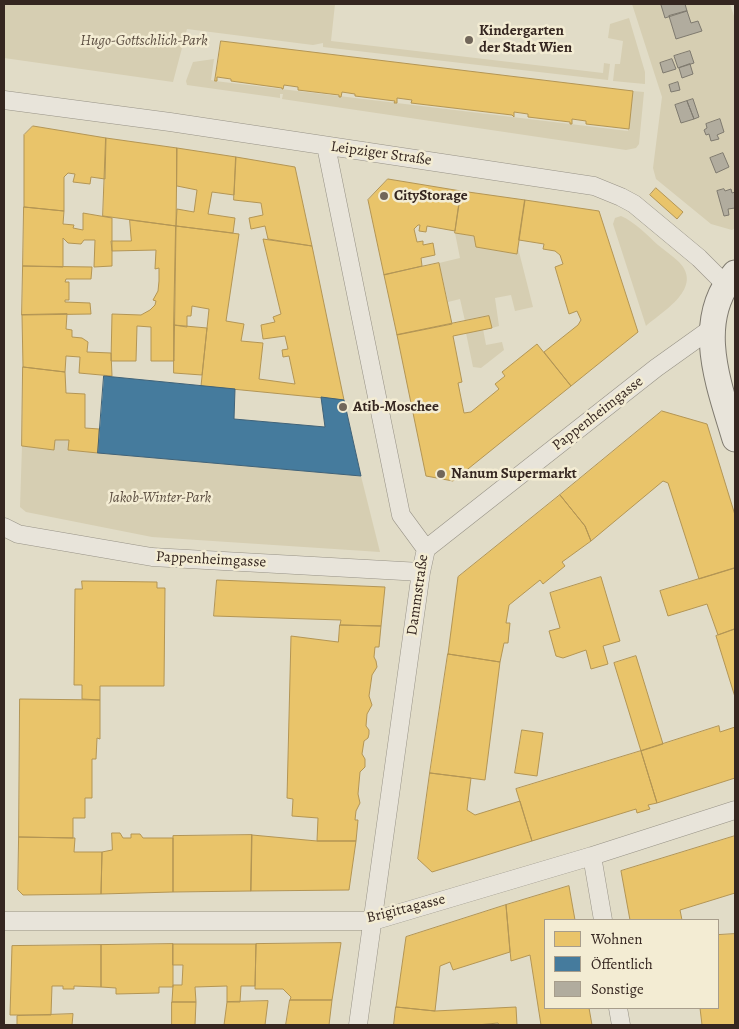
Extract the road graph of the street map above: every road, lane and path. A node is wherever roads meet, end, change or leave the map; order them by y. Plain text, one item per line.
1 (4, 100) edge
2 (326, 146) junction
3 (731, 279) edge
4 (712, 328) junction
5 (735, 439) edge
6 (4, 527) edge
7 (426, 548) junction
8 (422, 572) junction
9 (735, 810) edge
10 (592, 856) junction
11 (603, 919) edge
12 (4, 921) edge
13 (373, 921) junction
14 (618, 1009) edge
15 (358, 1025) edge
16 (621, 1025) edge

1 - 2 street, Leipziger Straße
2 - 3 street, Leipziger Straße
2 - 7 street, Dammstraße
3 - 4 street
4 - 5 street
4 - 7 street, Pappenheimgasse
6 - 8 street, Pappenheimgasse
7 - 8 street, Dammstraße
8 - 13 street, Dammstraße
9 - 10 street, Brigittagasse
10 - 11 street
10 - 13 street, Brigittagasse
12 - 13 street, Brigittagasse
13 - 15 street, Dammstraße
14 - 16 street

